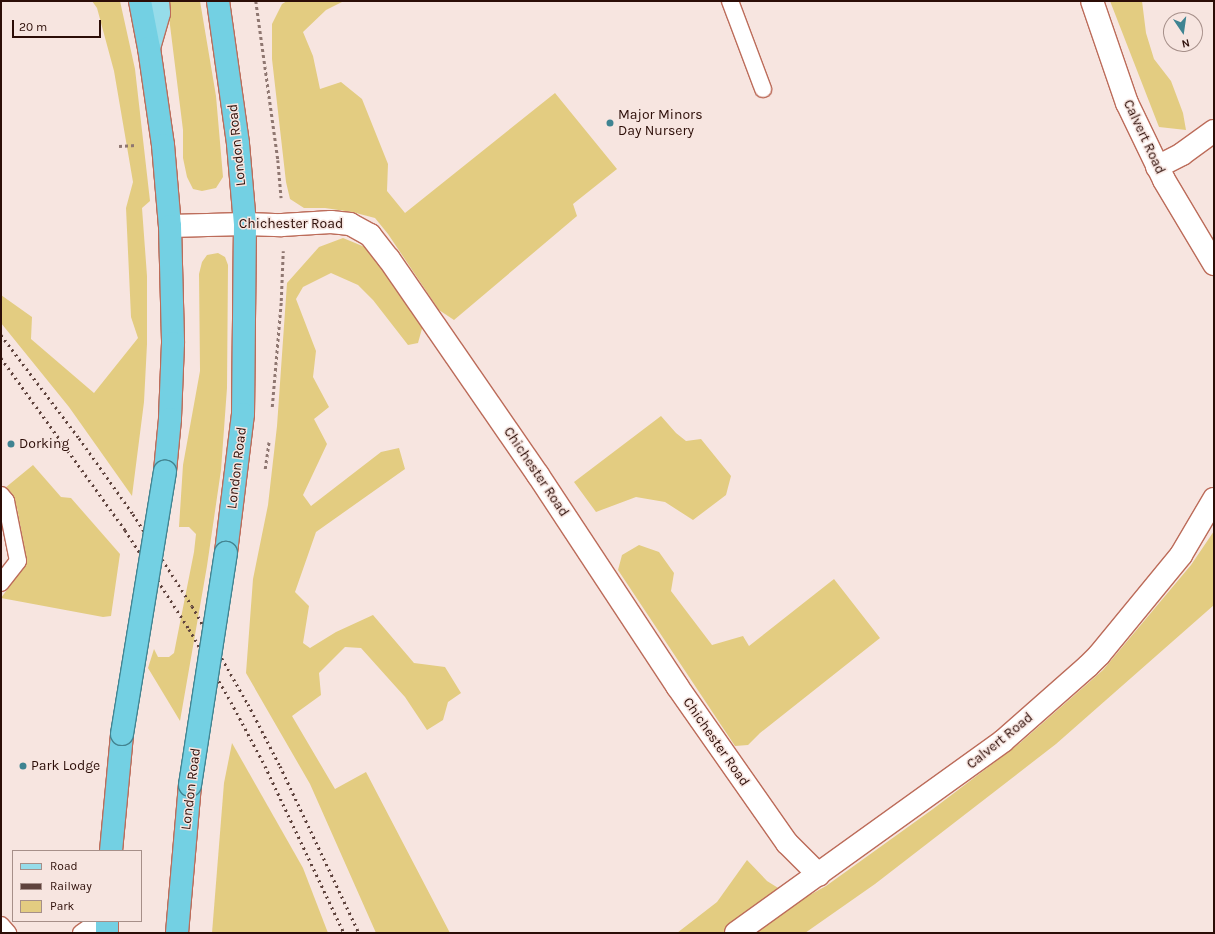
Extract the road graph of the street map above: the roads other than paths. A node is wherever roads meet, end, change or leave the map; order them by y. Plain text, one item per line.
1 (140, 1) edge
2 (158, 1) edge
3 (218, 1) edge
4 (730, 1) edge
5 (1092, 1) edge
6 (149, 48) junction
7 (763, 89) dead end
8 (1214, 131) edge
9 (1157, 167) junction
10 (245, 224) junction
11 (170, 226) junction
12 (1214, 264) edge
13 (1, 495) edge
14 (1214, 499) edge
15 (1, 583) edge
16 (111, 850) edge
17 (819, 875) junction
18 (97, 922) edge
19 (107, 922) edge
20 (81, 933) edge
21 (107, 933) edge
22 (177, 933) edge
23 (736, 933) edge

1 - 6 highway
2 - 6 main road
3 - 10 highway, London Road
4 - 7 lane
5 - 9 street, Calvert Road
6 - 11 highway
8 - 9 street
9 - 12 street, Calvert Road
10 - 11 street, Chichester Road
10 - 17 street, Chichester Road
10 - 22 highway, London Road, bridge
11 - 16 highway, bridge
13 - 15 lane
14 - 17 street, Calvert Road
17 - 23 street, Calvert Road
18 - 20 lane
19 - 21 highway

